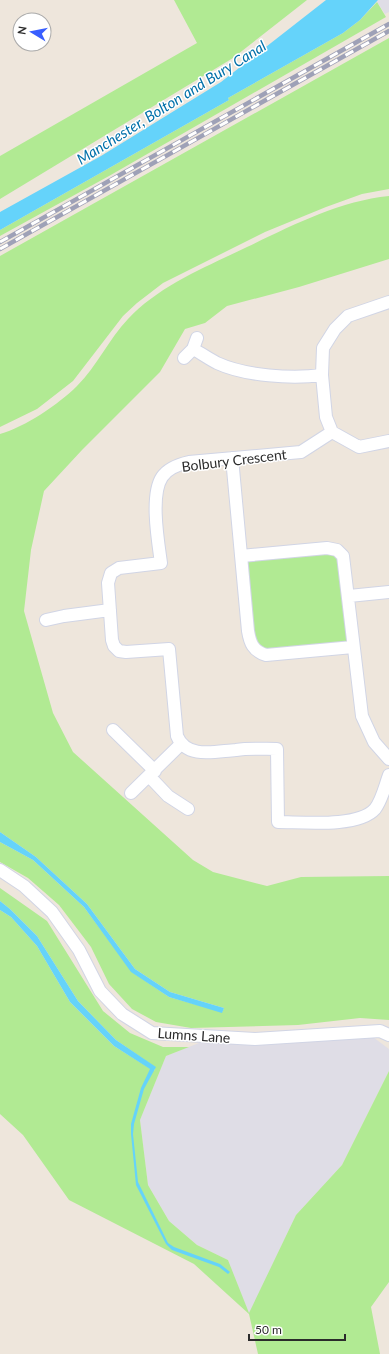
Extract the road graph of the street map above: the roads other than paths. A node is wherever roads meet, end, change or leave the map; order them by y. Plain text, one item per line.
1 (389, 302) edge
2 (184, 358) dead end
3 (322, 374) junction
4 (332, 432) junction
5 (389, 441) edge
6 (232, 458) junction
7 (241, 556) junction
8 (389, 592) edge
9 (349, 596) junction
10 (110, 610) junction
11 (46, 620) dead end
12 (353, 647) junction
13 (113, 730) dead end
14 (182, 744) junction
15 (389, 759) edge
16 (152, 774) junction
17 (389, 775) edge
18 (131, 792) dead end
19 (188, 809) dead end
20 (0, 870) edge
21 (389, 1035) edge

1 - 3 street
2 - 3 street
3 - 4 street
4 - 5 street
4 - 6 street, Bolbury Crescent
6 - 7 street
6 - 10 street, Bolbury Crescent
7 - 9 street
7 - 12 street
8 - 9 street
9 - 12 street
10 - 11 street
10 - 14 street, Bolbury Crescent
12 - 15 street
13 - 16 street
14 - 16 street
14 - 17 street
16 - 18 street
16 - 19 street
20 - 21 street, Lumns Lane

